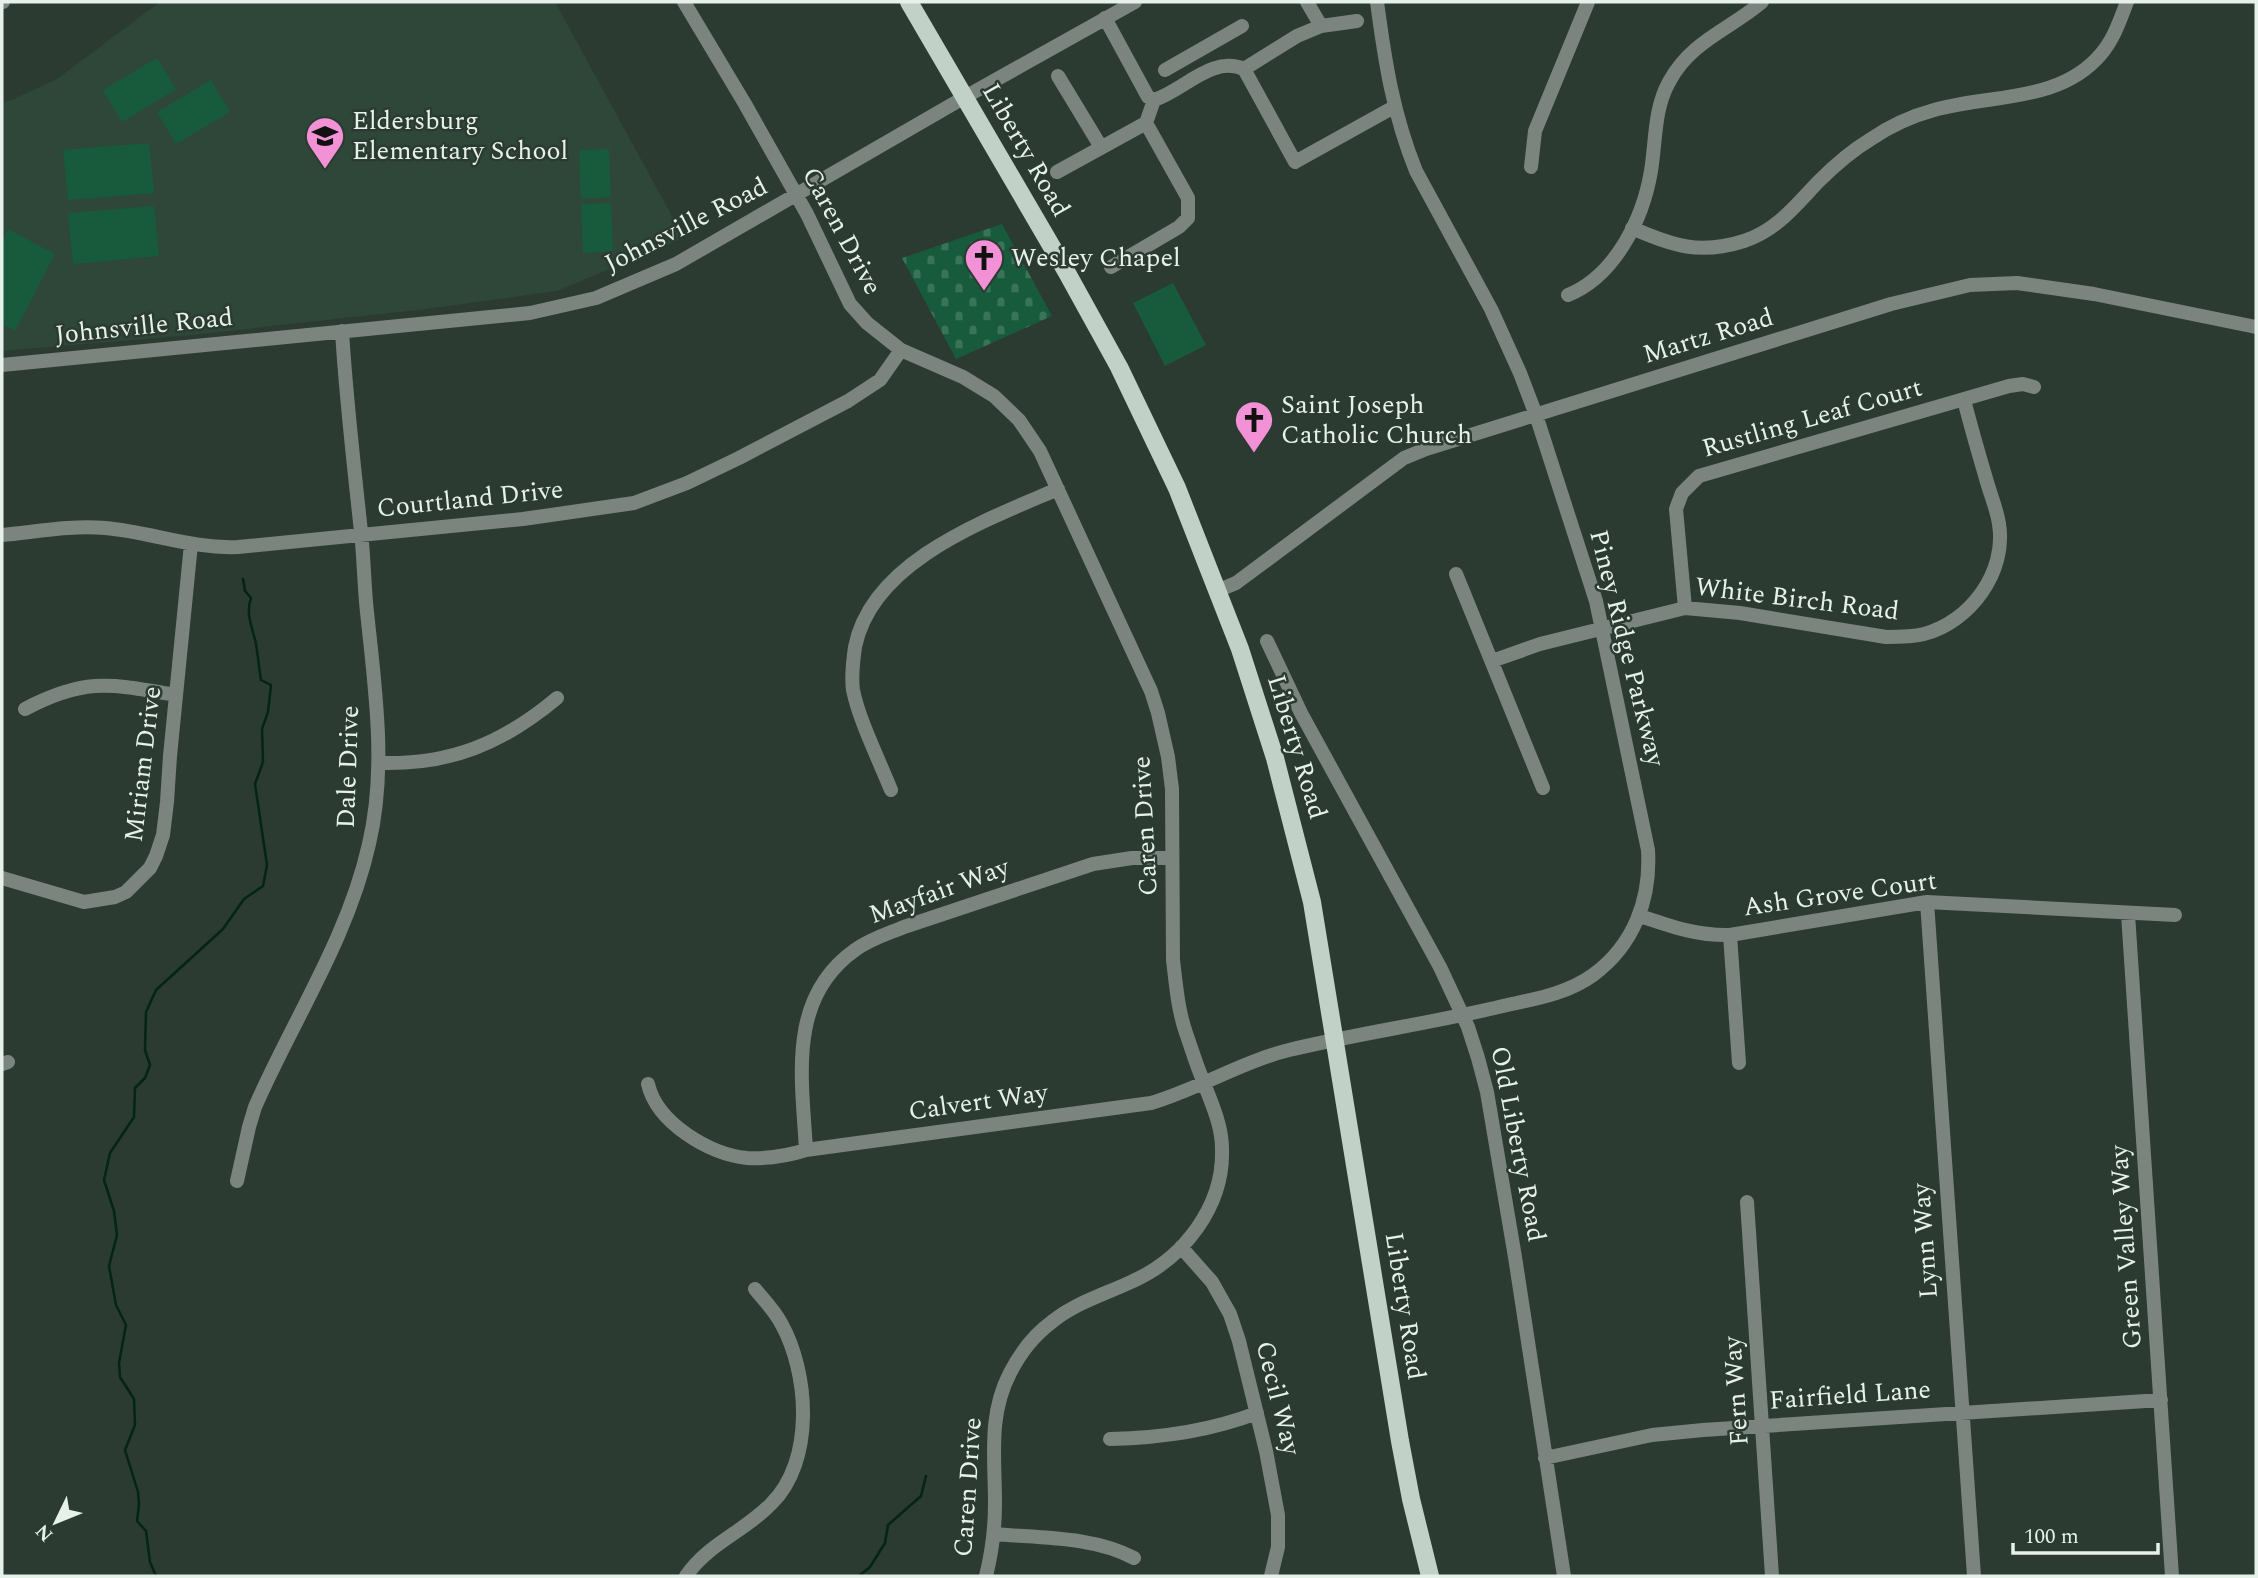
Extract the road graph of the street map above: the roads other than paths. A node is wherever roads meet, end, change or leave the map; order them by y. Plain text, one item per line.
1 (684, 2) edge
2 (909, 2) edge
3 (1135, 2) edge
4 (1307, 2) edge
5 (1377, 2) edge
6 (1588, 2) edge
7 (1762, 2) edge
8 (2127, 2) edge
9 (1105, 18) junction
10 (1357, 21) dead end
11 (1242, 26) dead end
12 (1321, 26) junction
13 (1200, 50) junction
14 (1244, 69) junction
15 (1165, 70) dead end
16 (1211, 70) junction
17 (1058, 76) dead end
18 (965, 97) junction
19 (1154, 100) junction
20 (1394, 107) junction
21 (1146, 123) junction
22 (1101, 148) junction
23 (1531, 167) dead end
24 (1056, 172) dead end
25 (796, 196) junction
26 (1632, 228) junction
27 (1111, 267) dead end
28 (1568, 295) dead end
29 (2256, 327) edge
30 (342, 331) junction
31 (901, 350) junction
32 (2, 365) edge
33 (2034, 387) dead end
34 (1964, 400) junction
35 (1536, 415) junction
36 (1058, 489) junction
37 (2, 535) edge
38 (361, 535) junction
39 (191, 544) junction
40 (1455, 574) dead end
41 (1219, 590) junction
42 (1685, 608) junction
43 (1602, 628) junction
44 (1267, 641) dead end
45 (1492, 661) junction
46 (176, 695) junction
47 (557, 698) dead end
48 (25, 709) dead end
49 (379, 763) junction
50 (1543, 788) dead end
51 (891, 790) dead end
52 (1171, 858) junction
53 (2, 878) edge
54 (1927, 902) junction
55 (2128, 914) junction
56 (2175, 915) dead end
57 (1640, 916) junction
58 (1730, 935) junction
59 (1463, 1016) junction
60 (1336, 1040) junction
61 (1739, 1063) dead end
62 (1203, 1082) junction
63 (648, 1084) dead end
64 (806, 1150) junction
65 (237, 1181) dead end
66 (1747, 1202) dead end
67 (1181, 1247) junction
68 (755, 1289) dead end
69 (2161, 1400) junction
70 (1962, 1412) junction
71 (1257, 1413) junction
72 (1763, 1426) junction
73 (1110, 1439) dead end
74 (1545, 1458) junction
75 (994, 1534) junction
76 (1134, 1558) dead end
77 (686, 1576) edge
78 (986, 1576) edge
79 (1271, 1576) edge
80 (1430, 1576) edge
81 (1564, 1576) edge
82 (1772, 1576) edge
83 (1974, 1576) edge
84 (2172, 1576) edge

1 - 25 street, Caren Drive
2 - 18 main road, Liberty Road
3 - 9 street, Johnsville Road
4 - 12 street
5 - 20 street, Piney Ridge Parkway
6 - 23 street
7 - 26 street
8 - 26 street
9 - 18 street, Johnsville Road
9 - 19 street
10 - 12 street
11 - 13 street
12 - 14 street
13 - 15 street
13 - 16 street
14 - 16 street
14 - 20 street
16 - 19 street
17 - 22 street
18 - 25 street, Johnsville Road
18 - 41 main road, Liberty Road
19 - 21 street
20 - 35 street, Piney Ridge Parkway
21 - 22 street
21 - 27 street
22 - 24 street
25 - 30 street, Johnsville Road
25 - 31 street, Caren Drive
26 - 28 street
29 - 35 street, Martz Road
30 - 32 street, Johnsville Road
30 - 38 street, Dale Drive
31 - 36 street, Caren Drive
31 - 38 street, Courtland Drive
33 - 34 street, Rustling Leaf Court
34 - 42 street, Rustling Leaf Court
34 - 42 street, White Birch Road
35 - 41 street, Martz Road
35 - 43 street, Piney Ridge Parkway
36 - 51 street
36 - 52 street, Caren Drive
37 - 39 street, Courtland Drive
38 - 39 street, Courtland Drive
38 - 49 street, Dale Drive
39 - 46 street, Miriam Drive
40 - 45 street
41 - 60 main road, Liberty Road
42 - 43 street, White Birch Road
43 - 45 street, White Birch Road
43 - 57 street, Piney Ridge Parkway
44 - 59 street, Old Liberty Road
45 - 50 street
46 - 48 street
46 - 53 street, Miriam Drive
47 - 49 street
49 - 65 street, Dale Drive
52 - 62 street, Caren Drive
52 - 64 street, Mayfair Way
54 - 55 street, Ash Grove Court
54 - 58 street, Ash Grove Court
54 - 70 street, Lynn Way
55 - 56 street, Ash Grove Court
55 - 69 street, Green Valley Way
57 - 58 street, Ash Grove Court
57 - 59 street, Piney Ridge Parkway
58 - 61 street
59 - 60 street, Piney Ridge Parkway
59 - 74 street, Old Liberty Road
60 - 62 street, Calvert Way
60 - 80 main road, Liberty Road
62 - 64 street, Calvert Way
62 - 67 street, Caren Drive
63 - 64 street, Calvert Way
66 - 72 street, Fern Way
67 - 71 street, Cecil Way
67 - 75 street, Caren Drive
68 - 77 street
69 - 70 street, Fairfield Lane
69 - 84 street, Green Valley Way
70 - 72 street, Fairfield Lane
70 - 83 street, Lynn Way
71 - 73 street
71 - 79 street, Cecil Way
72 - 74 street, Fairfield Lane
72 - 82 street, Fern Way
74 - 81 street, Old Liberty Road
75 - 76 street
75 - 78 street, Caren Drive

